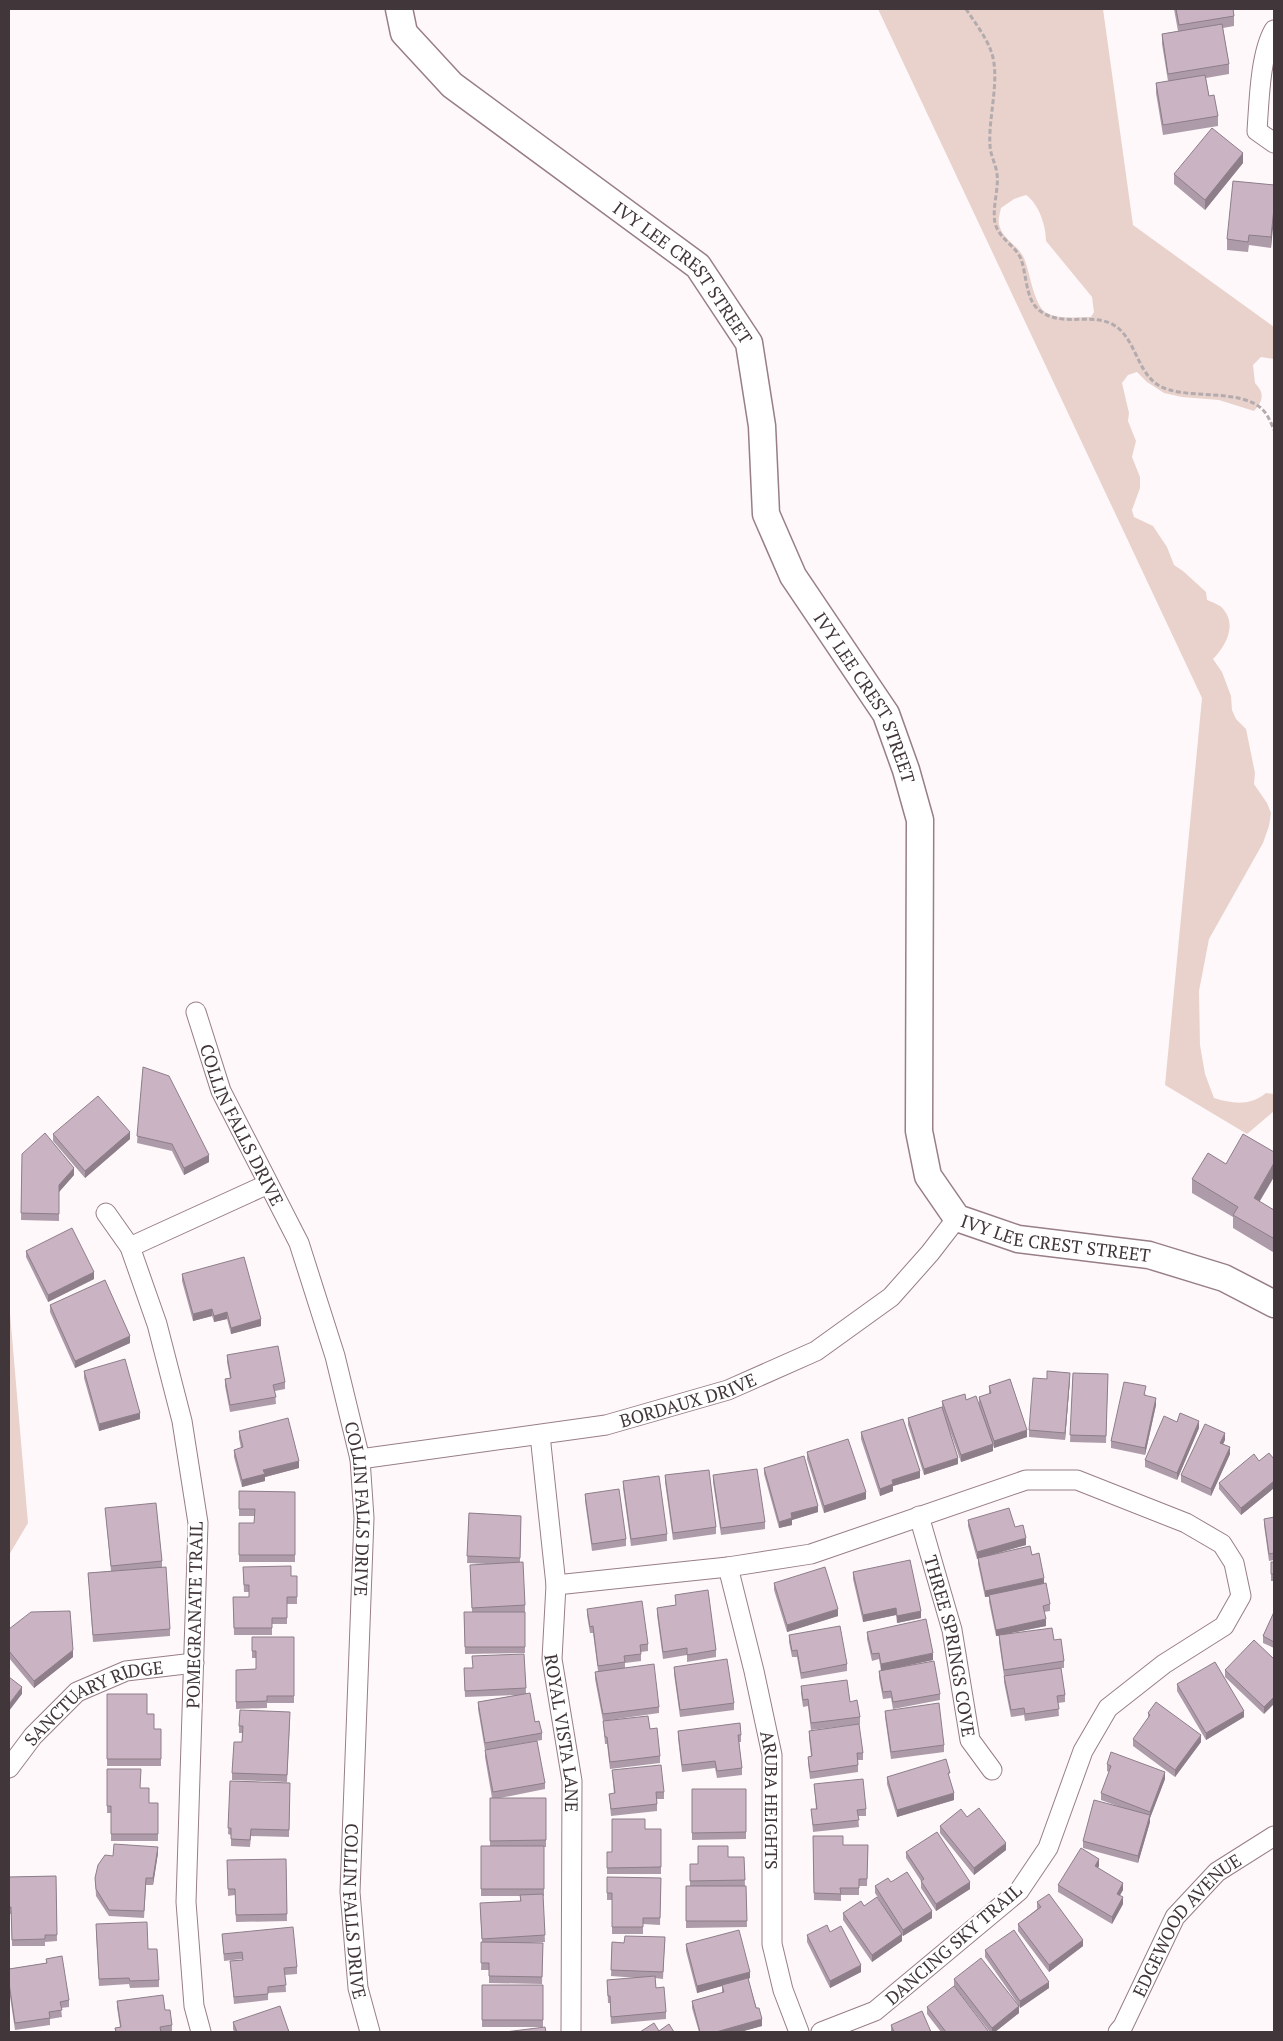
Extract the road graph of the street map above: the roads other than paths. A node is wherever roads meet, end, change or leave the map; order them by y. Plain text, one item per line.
1 (400, 9) edge
2 (1274, 30) edge
3 (1274, 143) edge
4 (196, 1012) dead end
5 (268, 1184) junction
6 (106, 1213) dead end
7 (957, 1218) junction
8 (130, 1248) junction
9 (1274, 1304) edge
10 (540, 1435) junction
11 (360, 1459) junction
12 (919, 1516) junction
13 (728, 1567) junction
14 (556, 1585) junction
15 (194, 1663) junction
16 (9, 1768) edge
17 (992, 1770) dead end
18 (1274, 1836) edge
19 (202, 2032) edge
20 (370, 2032) edge
21 (571, 2032) edge
22 (799, 2032) edge
23 (821, 2032) edge
24 (1118, 2032) edge

1 - 7 street, IVY LEE CREST STREET
2 - 3 street
4 - 5 street, COLLIN FALLS DRIVE
5 - 8 street
5 - 11 street, COLLIN FALLS DRIVE
6 - 8 street, POMEGRANATE TRAIL
7 - 9 street, IVY LEE CREST STREET
7 - 10 street, BORDAUX DRIVE
8 - 15 street, POMEGRANATE TRAIL
10 - 11 street, BORDAUX DRIVE
10 - 14 street, ROYAL VISTA LANE
11 - 20 street, COLLIN FALLS DRIVE
12 - 13 street
12 - 17 street, THREE SPRINGS COVE
12 - 23 street, DANCING SKY TRAIL
13 - 14 street
13 - 22 street, ARUBA HEIGHTS
14 - 21 street, ROYAL VISTA LANE
15 - 16 street, SANCTUARY RIDGE
15 - 19 street, POMEGRANATE TRAIL
18 - 24 street, EDGEWOOD AVENUE

